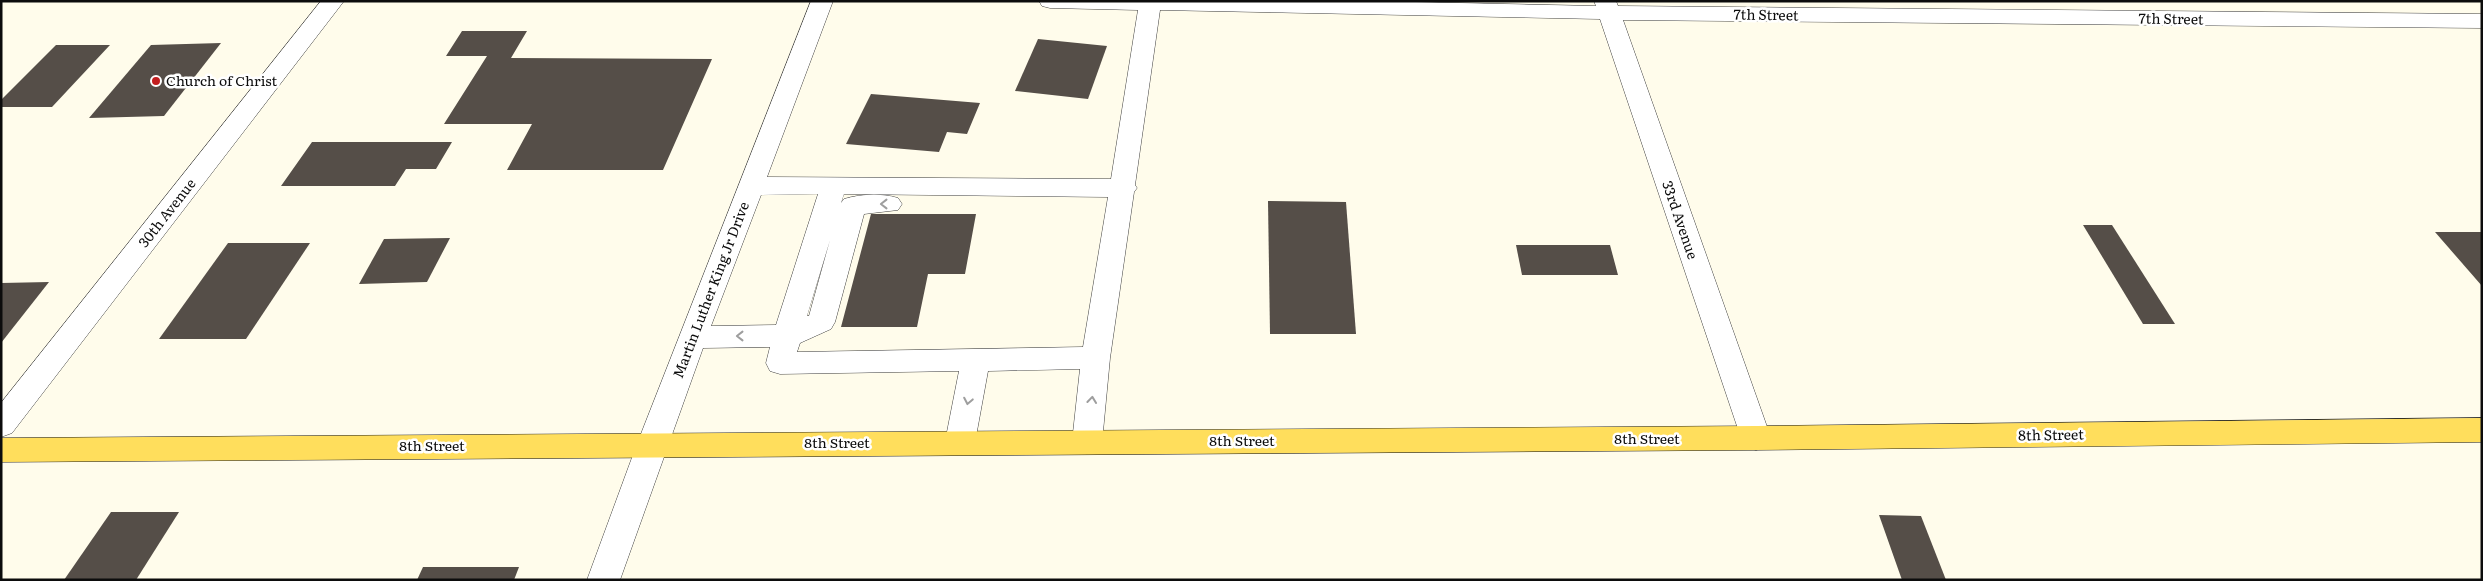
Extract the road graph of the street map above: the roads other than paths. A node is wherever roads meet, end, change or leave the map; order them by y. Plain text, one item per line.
1 (333, 1) edge
2 (822, 1) edge
3 (1050, 1) edge
4 (2400, 1) edge
5 (1150, 5) junction
6 (1607, 7) edge
7 (2419, 21) junction
8 (2482, 21) edge
9 (834, 185) junction
10 (751, 186) junction
11 (1048, 187) junction
12 (1124, 188) junction
13 (787, 336) junction
14 (693, 337) junction
15 (1096, 358) junction
16 (976, 360) junction
17 (1, 425) edge
18 (2482, 430) edge
19 (1756, 438) junction
20 (960, 442) junction
21 (1087, 442) junction
22 (652, 444) junction
23 (1, 450) edge
24 (603, 580) edge

1 - 17 street, 30th Avenue
2 - 10 street, Martin Luther King Jr Drive
3 - 5 street, 7th Street
4 - 7 street
5 - 6 street, 7th Street
5 - 12 street
6 - 7 street, 7th Street
6 - 19 street, 33rd Avenue
7 - 8 street, 7th Street
9 - 10 street
9 - 11 street
9 - 13 street
10 - 14 street, Martin Luther King Jr Drive
11 - 12 street
11 -> 13 street
12 - 15 street
13 -> 14 street
13 - 16 street
14 - 22 street, Martin Luther King Jr Drive
15 - 16 street
21 -> 15 street
16 -> 20 street
18 - 19 main road, 8th Street
19 - 21 main road, 8th Street
20 - 21 main road, 8th Street
20 - 22 main road, 8th Street
22 - 23 main road, 8th Street
22 - 24 street, Martin Luther King Jr Drive

